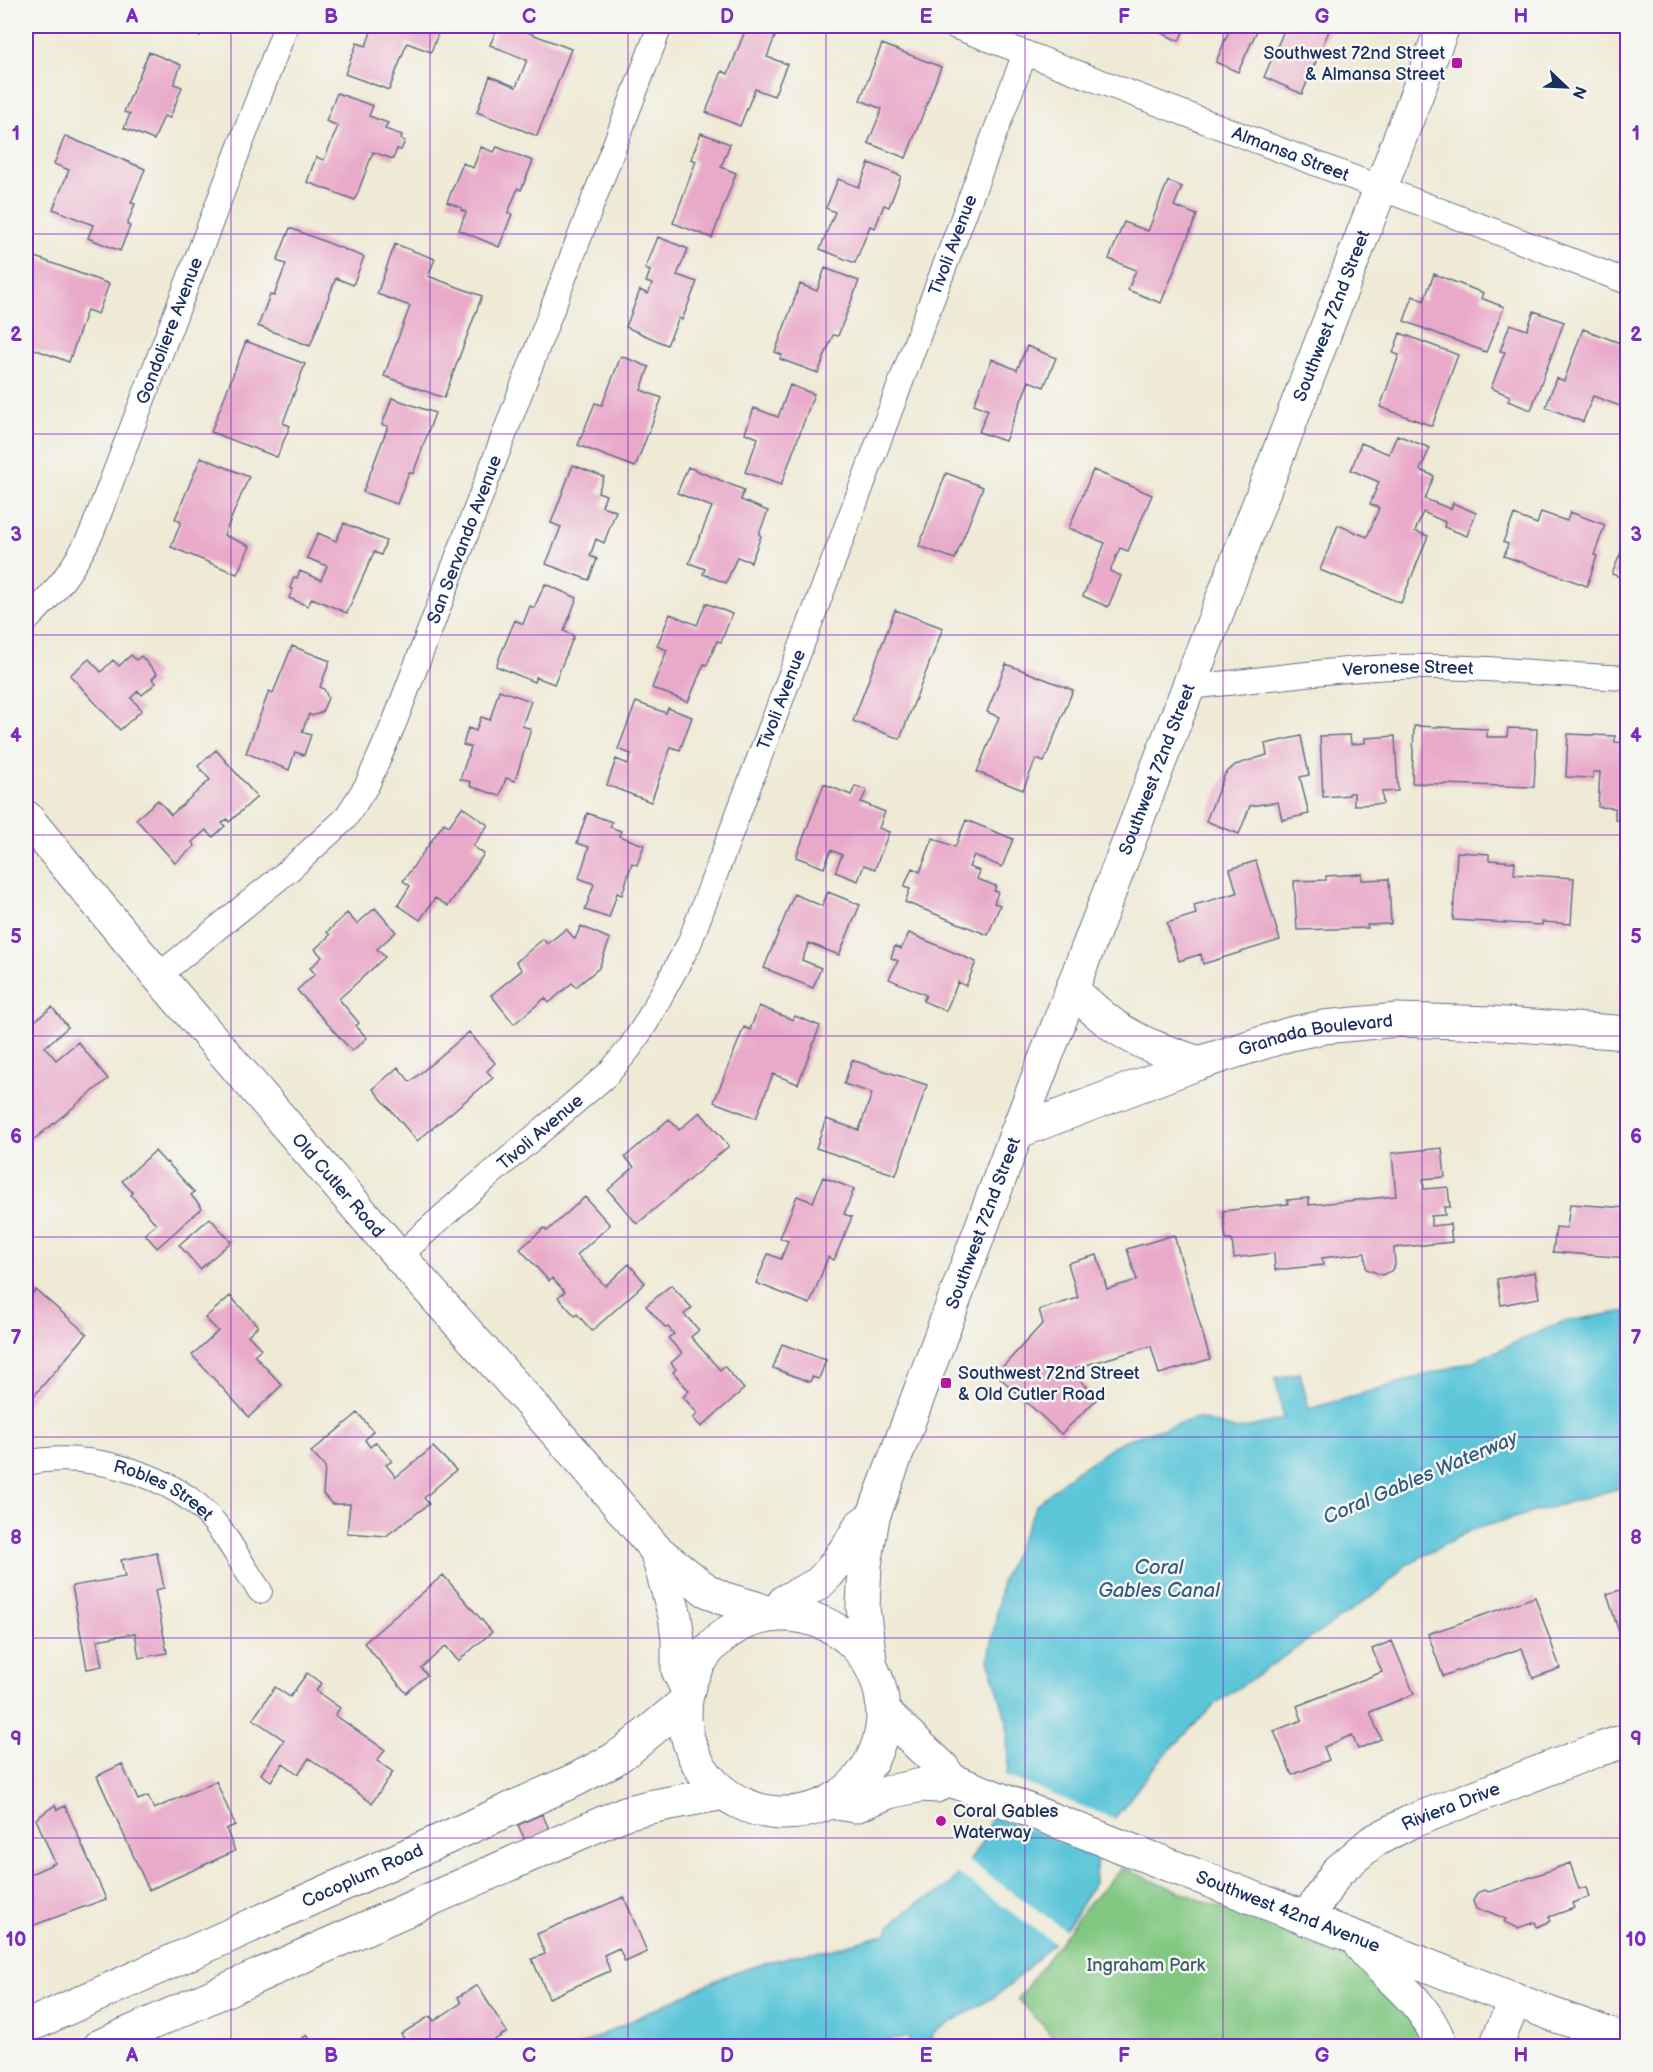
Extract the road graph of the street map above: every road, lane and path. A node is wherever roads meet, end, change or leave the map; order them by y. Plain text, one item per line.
1 (286, 26) edge
2 (660, 26) edge
3 (954, 26) edge
4 (1443, 26) edge
5 (1025, 53) junction
6 (1382, 189) junction
7 (1628, 282) edge
8 (26, 621) edge
9 (1628, 678) edge
10 (1190, 687) junction
11 (26, 817) edge
12 (158, 976) junction
13 (1072, 990) junction
14 (1628, 1033) edge
15 (1198, 1063) junction
16 (1017, 1132) junction
17 (399, 1256) junction
18 (26, 1463) edge
19 (873, 1517) junction
20 (656, 1550) junction
21 (260, 1591) dead end
22 (773, 1614) junction
23 (871, 1666) junction
24 (686, 1695) junction
25 (883, 1711) junction
26 (1628, 1740) edge
27 (965, 1785) junction
28 (723, 1793) junction
29 (830, 1802) junction
30 (1306, 1918) junction
31 (1353, 1936) junction
32 (1515, 1999) junction
33 (26, 2027) edge
34 (1628, 2041) edge
35 (100, 2046) edge
36 (1441, 2046) edge
37 (1497, 2046) edge

1 - 8 street, Gondoliere Avenue
2 - 12 street, San Servando Avenue
3 - 5 street, Almansa Street
4 - 6 main road, Southwest 72nd Street
5 - 6 street, Almansa Street
5 - 17 street, Tivoli Avenue
6 - 7 street, Almansa Street
6 - 10 main road, Southwest 72nd Street
9 - 10 street, Veronese Street
10 - 13 main road, Southwest 72nd Street
11 - 12 main road, Old Cutler Road
12 - 17 main road, Old Cutler Road
13 - 15 main road
13 - 16 main road, Southwest 72nd Street
14 - 15 main road, Granada Boulevard
15 - 16 main road, Granada Boulevard
16 - 19 main road, Southwest 72nd Street
17 - 20 main road, Old Cutler Road
18 - 21 street, Robles Street
19 - 22 main road, Southwest 72nd Street
19 - 23 main road, Southwest 72nd Street
20 - 22 main road, Old Cutler Road
20 - 24 main road, Old Cutler Road
22 - 23 main road
22 - 24 main road
23 - 25 main road
24 - 28 main road
24 - 33 main road, Cocoplum Road
25 - 27 main road, Southwest 42nd Avenue
25 - 29 main road
26 - 30 main road, Riviera Drive
27 - 29 main road
27 - 30 main road, Southwest 42nd Avenue
28 - 29 main road
28 - 35 main road
30 - 31 main road, Southwest 42nd Avenue
31 - 32 main road, Southwest 42nd Avenue
31 - 36 main road
32 - 34 main road, Southwest 42nd Avenue
32 - 37 main road

